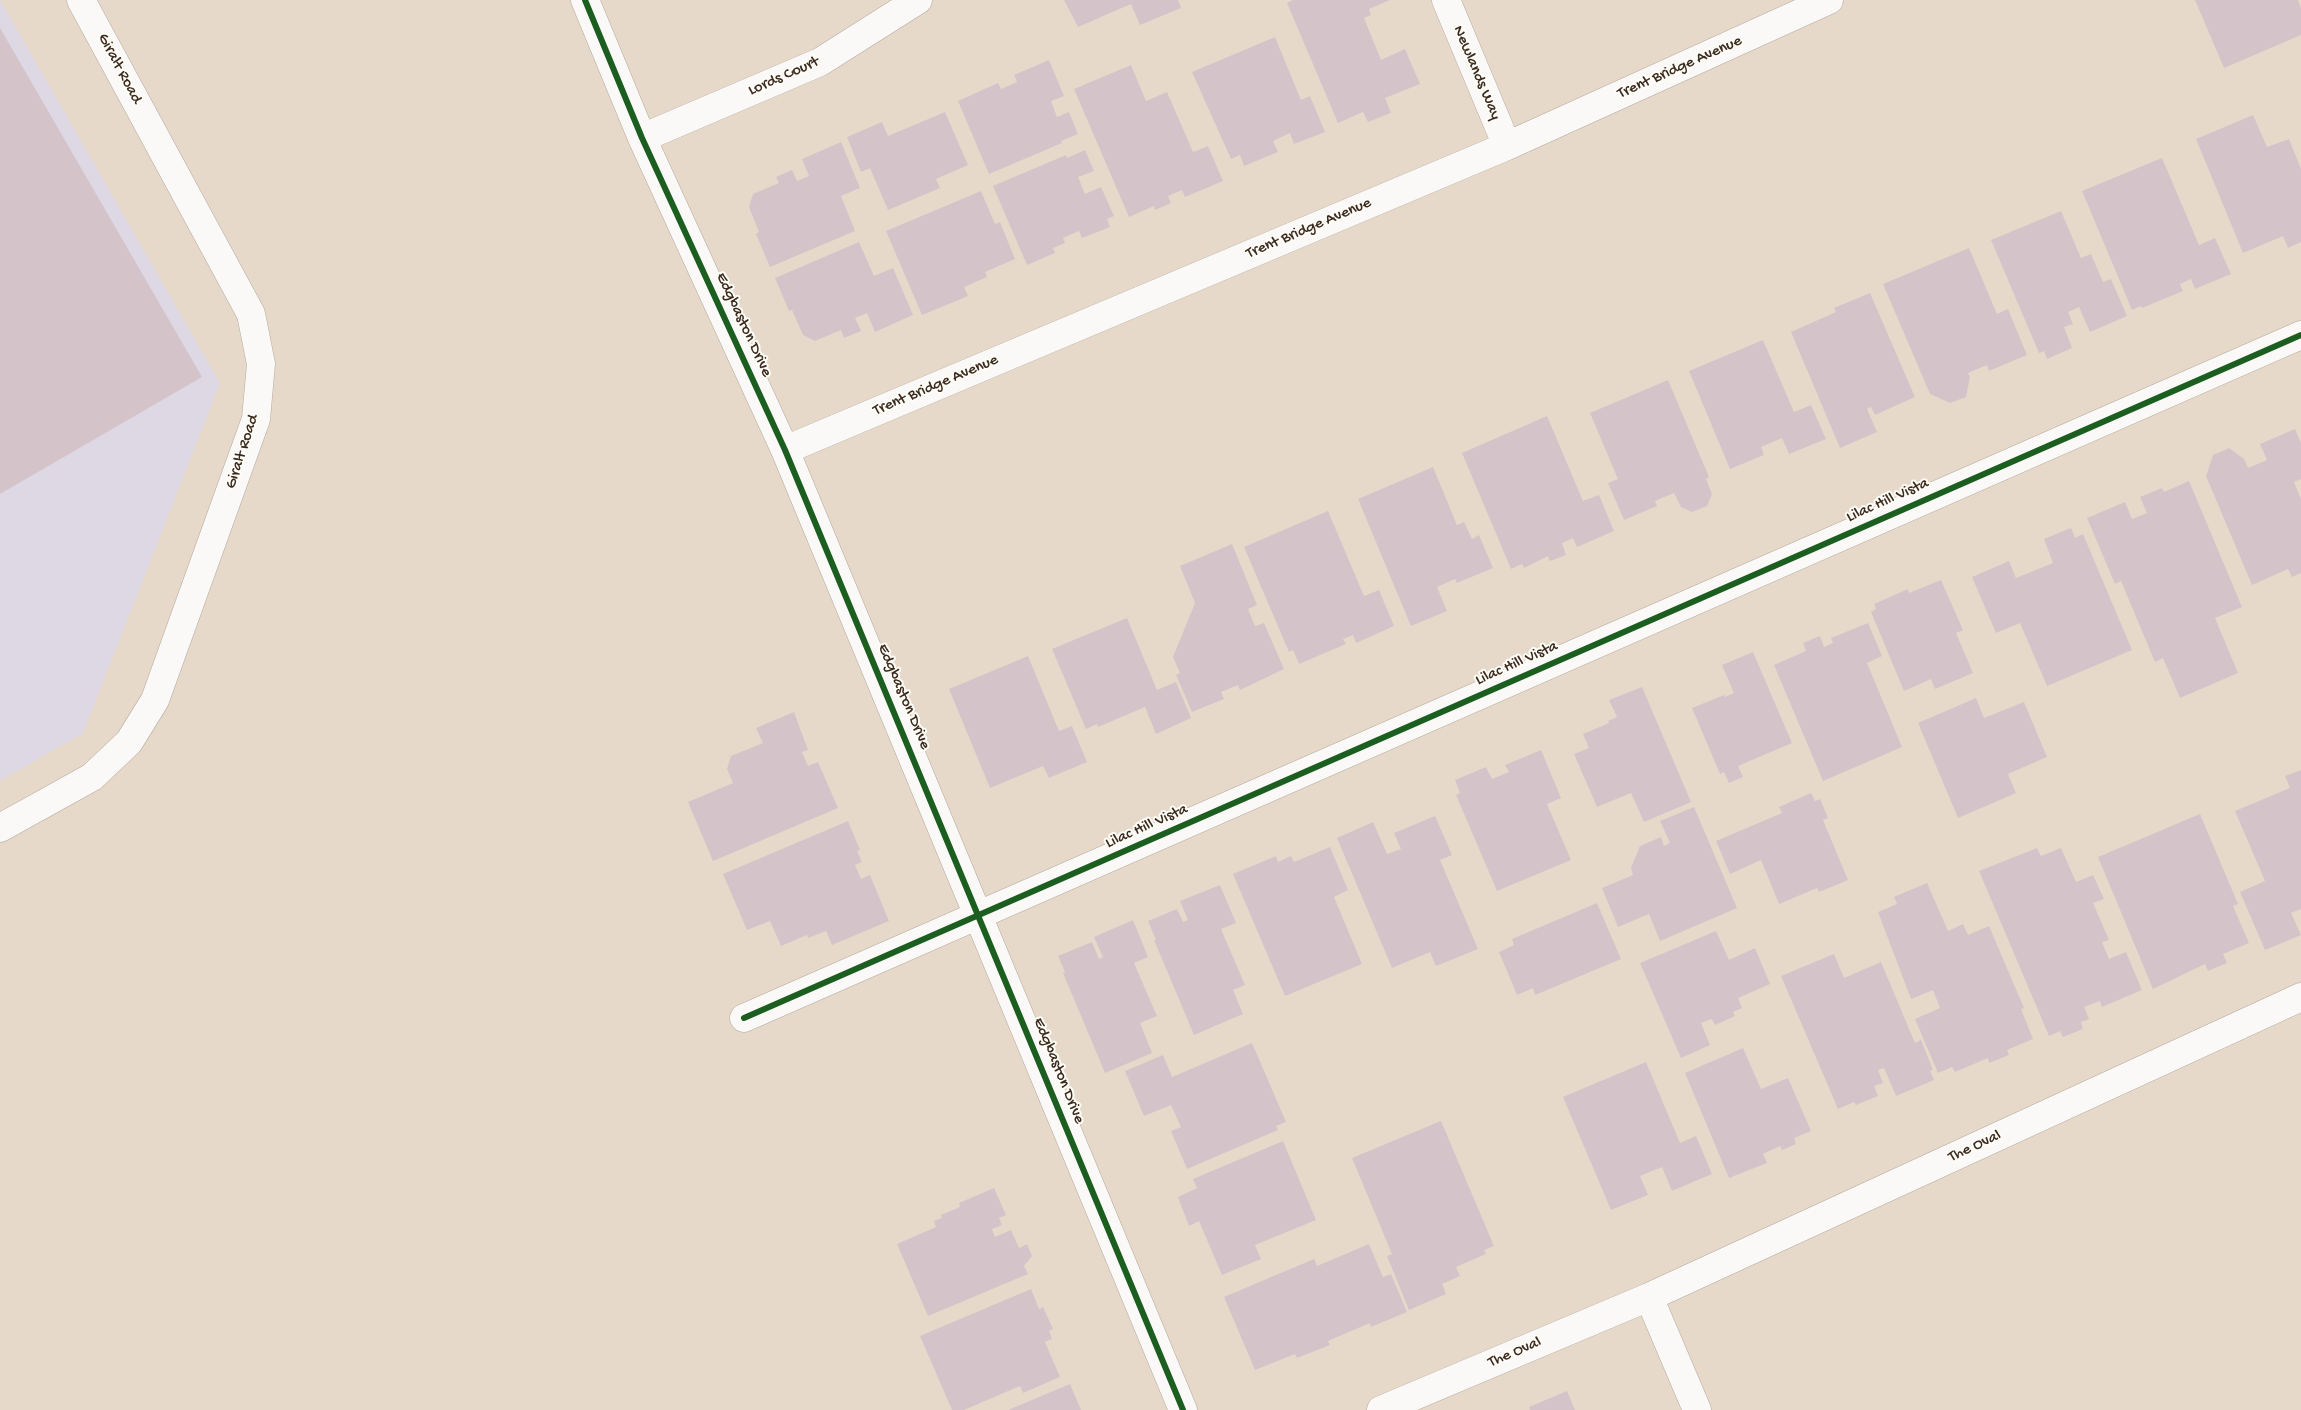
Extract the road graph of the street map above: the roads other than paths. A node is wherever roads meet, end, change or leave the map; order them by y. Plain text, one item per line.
1 (81, 0) edge
2 (585, 0) edge
3 (918, 0) edge
4 (1446, 0) edge
5 (1830, 0) edge
6 (642, 138) junction
7 (1507, 146) junction
8 (2301, 335) edge
9 (785, 450) junction
10 (0, 828) edge
11 (979, 916) junction
12 (2301, 997) edge
13 (744, 1018) dead end
14 (1649, 1297) junction
15 (1183, 1410) edge
16 (1381, 1410) edge
17 (1697, 1410) edge

1 - 10 street, Giralt Road
2 - 6 street, Edgbaston Drive
3 - 6 street, Lords Court
4 - 7 street, Newlands Way
5 - 7 street, Trent Bridge Avenue
6 - 9 street, Edgbaston Drive
7 - 9 street, Trent Bridge Avenue
8 - 11 street, Lilac Hill Vista
9 - 11 street, Edgbaston Drive
11 - 13 street, Lilac Hill Vista
11 - 15 street, Edgbaston Drive
12 - 14 street, The Oval
14 - 16 street, The Oval
14 - 17 street

